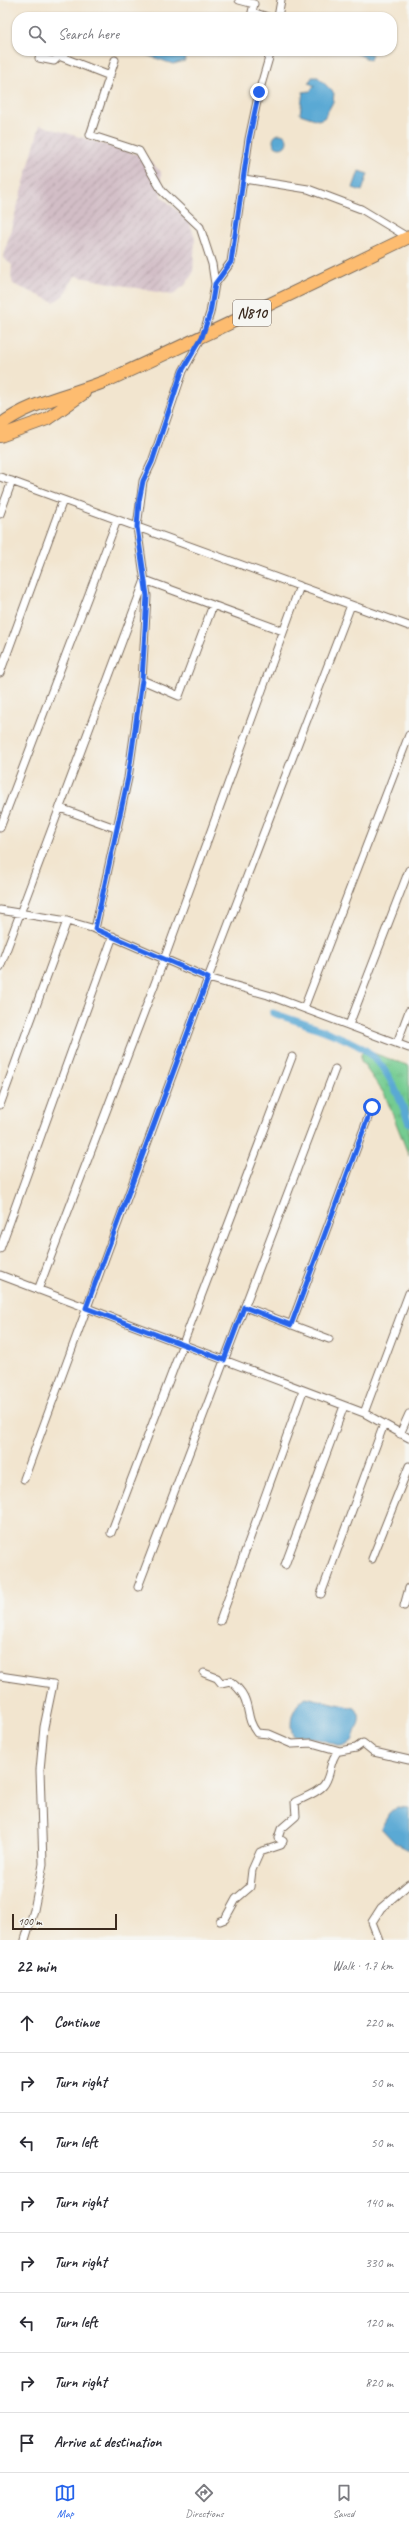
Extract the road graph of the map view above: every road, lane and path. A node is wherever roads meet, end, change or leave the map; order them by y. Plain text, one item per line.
1 (239, 0) edge
2 (281, 0) edge
3 (252, 12) edge
4 (279, 12) edge
5 (270, 56) edge
6 (39, 58) dead end
7 (115, 60) dead end
8 (110, 76) junction
9 (244, 179) junction
10 (409, 238) edge
11 (215, 284) junction
12 (202, 337) junction
13 (93, 387) junction
14 (0, 425) edge
15 (0, 436) edge
16 (0, 477) edge
17 (12, 481) junction
18 (63, 500) junction
19 (0, 514) edge
20 (117, 520) junction
21 (137, 527) junction
22 (145, 580) junction
23 (300, 586) junction
24 (213, 605) junction
25 (351, 605) junction
26 (409, 626) edge
27 (283, 631) junction
28 (0, 673) edge
29 (142, 680) junction
30 (409, 735) edge
31 (60, 808) junction
32 (0, 828) edge
33 (118, 829) junction
34 (409, 870) edge
35 (0, 910) edge
36 (20, 913) junction
37 (67, 921) junction
38 (95, 929) junction
39 (113, 936) junction
40 (165, 957) junction
41 (0, 967) edge
42 (208, 978) junction
43 (304, 1008) junction
44 (409, 1011) edge
45 (349, 1025) junction
46 (397, 1043) junction
47 (409, 1048) edge
48 (292, 1057) dead end
49 (335, 1069) dead end
50 (0, 1105) edge
51 (372, 1107) dead end
52 (0, 1249) edge
53 (0, 1275) edge
54 (38, 1290) junction
55 (409, 1293) edge
56 (244, 1307) junction
57 (86, 1308) junction
58 (291, 1325) junction
59 (329, 1339) dead end
60 (182, 1345) junction
61 (224, 1360) junction
62 (303, 1390) junction
63 (344, 1406) junction
64 (364, 1413) junction
65 (409, 1414) edge
66 (384, 1424) junction
67 (400, 1434) junction
68 (409, 1438) edge
69 (409, 1466) edge
70 (24, 1479) dead end
71 (111, 1533) dead end
72 (372, 1559) dead end
73 (285, 1565) dead end
74 (138, 1587) dead end
75 (409, 1588) edge
76 (321, 1594) dead end
77 (404, 1606) dead end
78 (220, 1621) dead end
79 (204, 1673) dead end
80 (0, 1676) edge
81 (338, 1751) junction
82 (409, 1760) edge
83 (409, 1884) edge
84 (220, 1921) dead end
85 (25, 1940) edge
86 (379, 1940) edge

1 - 3 street
2 - 4 street
5 - 9 street
6 - 8 street
7 - 8 street
8 - 11 street
9 - 10 street
9 - 11 street
10 - 12 highway, N810
11 - 12 street
12 - 13 highway, N810
12 - 21 street
13 - 14 highway, N810
13 - 15 highway, N810
16 - 17 street
17 - 18 street
17 - 19 street
18 - 20 street
18 - 28 street
20 - 21 street
20 - 32 street
21 - 22 street
21 - 23 street
22 - 24 street
22 - 29 street
22 - 31 street
23 - 25 street
23 - 27 street
24 - 27 street
24 - 29 street
25 - 26 street
25 - 42 street
27 - 40 street
29 - 33 street
30 - 43 street
31 - 33 street
31 - 36 street
33 - 38 street
34 - 45 street
35 - 36 street
36 - 37 street
36 - 41 street
37 - 38 street
37 - 50 street
38 - 39 street
39 - 40 street
39 - 52 street
40 - 42 street
40 - 54 street
42 - 43 street
42 - 57 street
43 - 45 street
44 - 46 street
45 - 46 street
46 - 47 street
48 - 60 street
49 - 56 street
51 - 58 street
53 - 54 street
54 - 57 street
55 - 64 street
56 - 58 street
56 - 61 street
57 - 60 street
57 - 70 street
58 - 59 street
60 - 61 street
60 - 71 street
61 - 62 street
61 - 74 street
62 - 63 street
62 - 78 street
63 - 64 street
63 - 73 street
64 - 66 street
65 - 67 street
66 - 67 street
66 - 76 street
67 - 68 street
69 - 72 street
75 - 77 street
79 - 81 street
80 - 85 street
81 - 82 street
81 - 84 street
83 - 86 street

